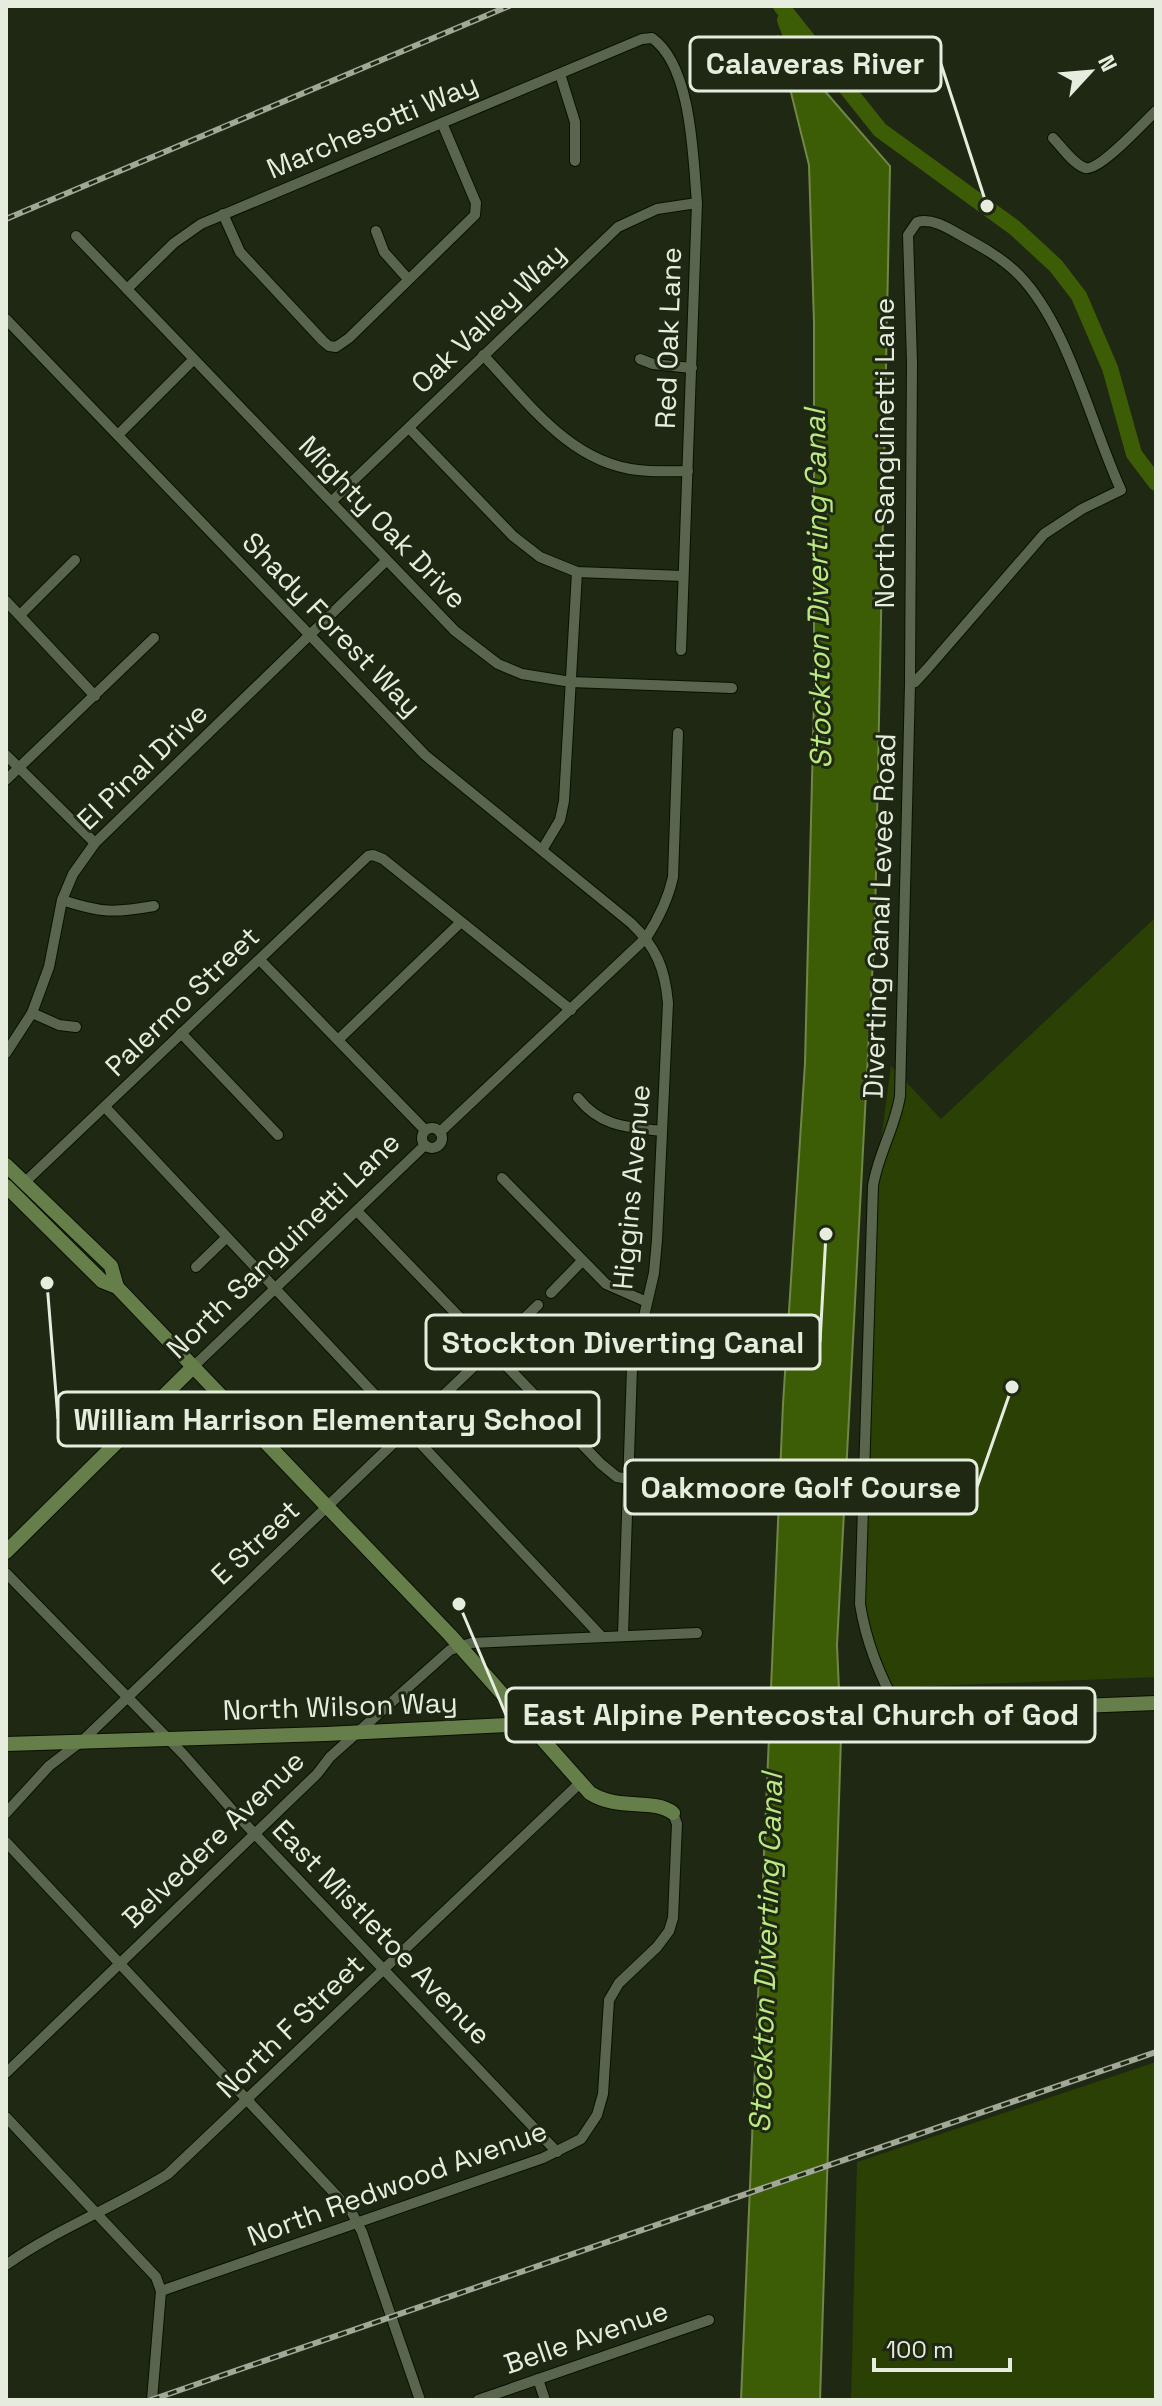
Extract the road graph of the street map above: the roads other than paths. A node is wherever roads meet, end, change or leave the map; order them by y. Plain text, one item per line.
1 (652, 38) joint
2 (560, 74) junction
3 (1156, 111) edge
4 (442, 123) junction
5 (1053, 138) dead end
6 (575, 161) dead end
7 (697, 203) junction
8 (223, 214) junction
9 (376, 231) dead end
10 (76, 236) dead end
11 (408, 279) junction
12 (127, 289) junction
13 (6, 319) edge
14 (483, 355) junction
15 (640, 359) dead end
16 (193, 360) junction
17 (692, 368) junction
18 (409, 428) junction
19 (118, 435) junction
20 (688, 471) junction
21 (332, 501) junction
22 (75, 560) dead end
23 (386, 561) junction
24 (577, 572) junction
25 (683, 576) junction
26 (6, 601) edge
27 (20, 615) junction
28 (311, 636) junction
29 (154, 638) dead end
30 (681, 650) dead end
31 (571, 682) junction
32 (911, 684) junction
33 (732, 688) dead end
34 (95, 696) junction
35 (678, 733) dead end
36 (6, 755) edge
37 (19, 768) junction
38 (6, 780) edge
39 (95, 843) junction
40 (542, 850) junction
41 (62, 900) junction
42 (154, 906) dead end
43 (461, 922) junction
44 (646, 938) junction
45 (260, 960) junction
46 (571, 1010) junction
47 (32, 1013) junction
48 (76, 1027) dead end
49 (181, 1033) junction
50 (338, 1040) junction
51 (6, 1053) edge
52 (578, 1098) dead end
53 (105, 1107) junction
54 (425, 1130) junction
55 (662, 1131) junction
56 (440, 1132) junction
57 (278, 1135) dead end
58 (425, 1145) junction
59 (6, 1165) edge
60 (502, 1178) dead end
61 (24, 1183) junction
62 (6, 1186) edge
63 (357, 1211) junction
64 (226, 1238) junction
65 (582, 1261) junction
66 (196, 1267) dead end
67 (117, 1287) junction
68 (275, 1291) junction
69 (551, 1293) dead end
70 (647, 1302) junction
71 (538, 1305) dead end
72 (491, 1349) junction
73 (193, 1367) junction
74 (408, 1430) junction
75 (628, 1479) junction
76 (328, 1507) junction
77 (6, 1552) edge
78 (6, 1573) edge
79 (697, 1633) dead end
80 (623, 1634) junction
81 (600, 1635) junction
82 (459, 1646) junction
83 (127, 1697) junction
84 (1156, 1703) edge
85 (900, 1712) junction
86 (534, 1727) junction
87 (358, 1733) junction
88 (167, 1738) junction
89 (83, 1740) junction
90 (6, 1744) edge
91 (580, 1783) junction
92 (6, 1813) edge
93 (673, 1813) joint
94 (255, 1833) junction
95 (6, 1842) edge
96 (120, 1963) junction
97 (384, 1969) junction
98 (6, 2073) edge
99 (249, 2100) junction
100 (6, 2117) edge
101 (557, 2152) junction
102 (99, 2214) junction
103 (358, 2223) junction
104 (6, 2265) edge
105 (161, 2291) junction
106 (709, 2320) dead end
107 (538, 2379) junction
108 (152, 2400) edge
109 (420, 2400) edge
110 (478, 2400) edge
111 (545, 2400) edge

1 - 2 street, Marchesotti Way
1 - 7 street, Red Oak Lane
2 - 4 street, Marchesotti Way
2 - 6 street
3 - 5 street
4 - 8 street, Marchesotti Way
4 - 11 street
7 - 14 street, Oak Valley Way
7 - 17 street, Red Oak Lane
8 - 11 street
8 - 12 street, Marchesotti Way
9 - 11 street
10 - 12 street, Mighty Oak Drive
12 - 16 street, Mighty Oak Drive
13 - 19 street, Shady Forest Way
14 - 18 street, Oak Valley Way
14 - 20 street
15 - 17 street
16 - 19 street
16 - 21 street, Mighty Oak Drive
17 - 20 street, Red Oak Lane
18 - 21 street, Oak Valley Way
18 - 24 street
19 - 28 street, Shady Forest Way
20 - 25 street, Red Oak Lane
21 - 23 street, Mighty Oak Drive
22 - 27 street
23 - 28 street, El Pinal Drive
23 - 31 street, Mighty Oak Drive
24 - 25 street
24 - 31 street
25 - 30 street, Red Oak Lane
26 - 27 street
27 - 34 street
28 - 39 street, El Pinal Drive
28 - 40 street, Shady Forest Way
29 - 34 street
31 - 33 street, Mighty Oak Drive
31 - 40 street
32 - 32 street, North Sanguinetti Lane
32 - 85 street, Diverting Canal Levee Road
34 - 37 street
35 - 44 street, North Sanguinetti Lane
36 - 37 street
37 - 38 street
37 - 39 street
39 - 41 street, El Pinal Drive
40 - 44 street, Shady Forest Way
41 - 42 street
41 - 47 street, El Pinal Drive
43 - 45 street, Palermo Street
43 - 46 street
43 - 50 street
44 - 46 street, North Sanguinetti Lane
44 - 55 street, Higgins Avenue
45 - 49 street, Palermo Street
45 - 50 street
46 - 56 street, North Sanguinetti Lane
47 - 48 street
47 - 51 street, El Pinal Drive
49 - 53 street, Palermo Street
49 - 57 street
50 - 54 street
52 - 55 street
53 - 61 street, Palermo Street
53 - 64 street
54 - 56 street
54 - 58 street
55 - 70 street, Higgins Avenue
56 - 58 street
58 - 63 street, North Sanguinetti Lane
59 - 61 street
60 - 65 street
61 - 67 street
62 - 67 street
63 - 68 street, North Sanguinetti Lane
63 - 72 street
64 - 66 street
64 - 68 street
65 - 69 street
65 - 70 street
67 - 73 street
68 - 73 street, North Sanguinetti Lane
68 - 74 street
70 - 75 street, Higgins Avenue
71 - 72 street, E Street
72 - 74 street, E Street
72 - 75 street
73 - 76 street
73 - 77 street, North Sanguinetti Lane
74 - 76 street, E Street
74 - 81 street
75 - 80 street, Higgins Avenue
76 - 82 street
76 - 83 street, E Street
78 - 83 street, East Mistletoe Avenue
79 - 80 street
80 - 81 street
81 - 82 street
82 - 86 street
82 - 87 street, Belvedere Avenue
83 - 88 street, East Mistletoe Avenue
83 - 89 street, E Street
84 - 85 street, North Wilson Way
85 - 86 street, North Wilson Way
86 - 87 street, North Wilson Way
86 - 91 street
87 - 88 street, North Wilson Way
87 - 94 street, Belvedere Avenue
88 - 89 street, North Wilson Way
88 - 94 street, East Mistletoe Avenue
89 - 90 street, North Wilson Way
89 - 92 street, E Street
91 - 93 street
91 - 97 street, North F Street
93 - 101 street, North Redwood Avenue
94 - 96 street, Belvedere Avenue
94 - 97 street, East Mistletoe Avenue
95 - 96 street
96 - 98 street, Belvedere Avenue
96 - 99 street
97 - 99 street, North F Street
97 - 101 street, East Mistletoe Avenue
99 - 102 street, North F Street
99 - 103 street
100 - 102 street
101 - 103 street, North Redwood Avenue
102 - 104 street, North F Street
102 - 105 street
103 - 105 street, North Redwood Avenue
103 - 109 street
105 - 108 street
106 - 107 street, Belle Avenue
107 - 110 street, Belle Avenue
107 - 111 street

